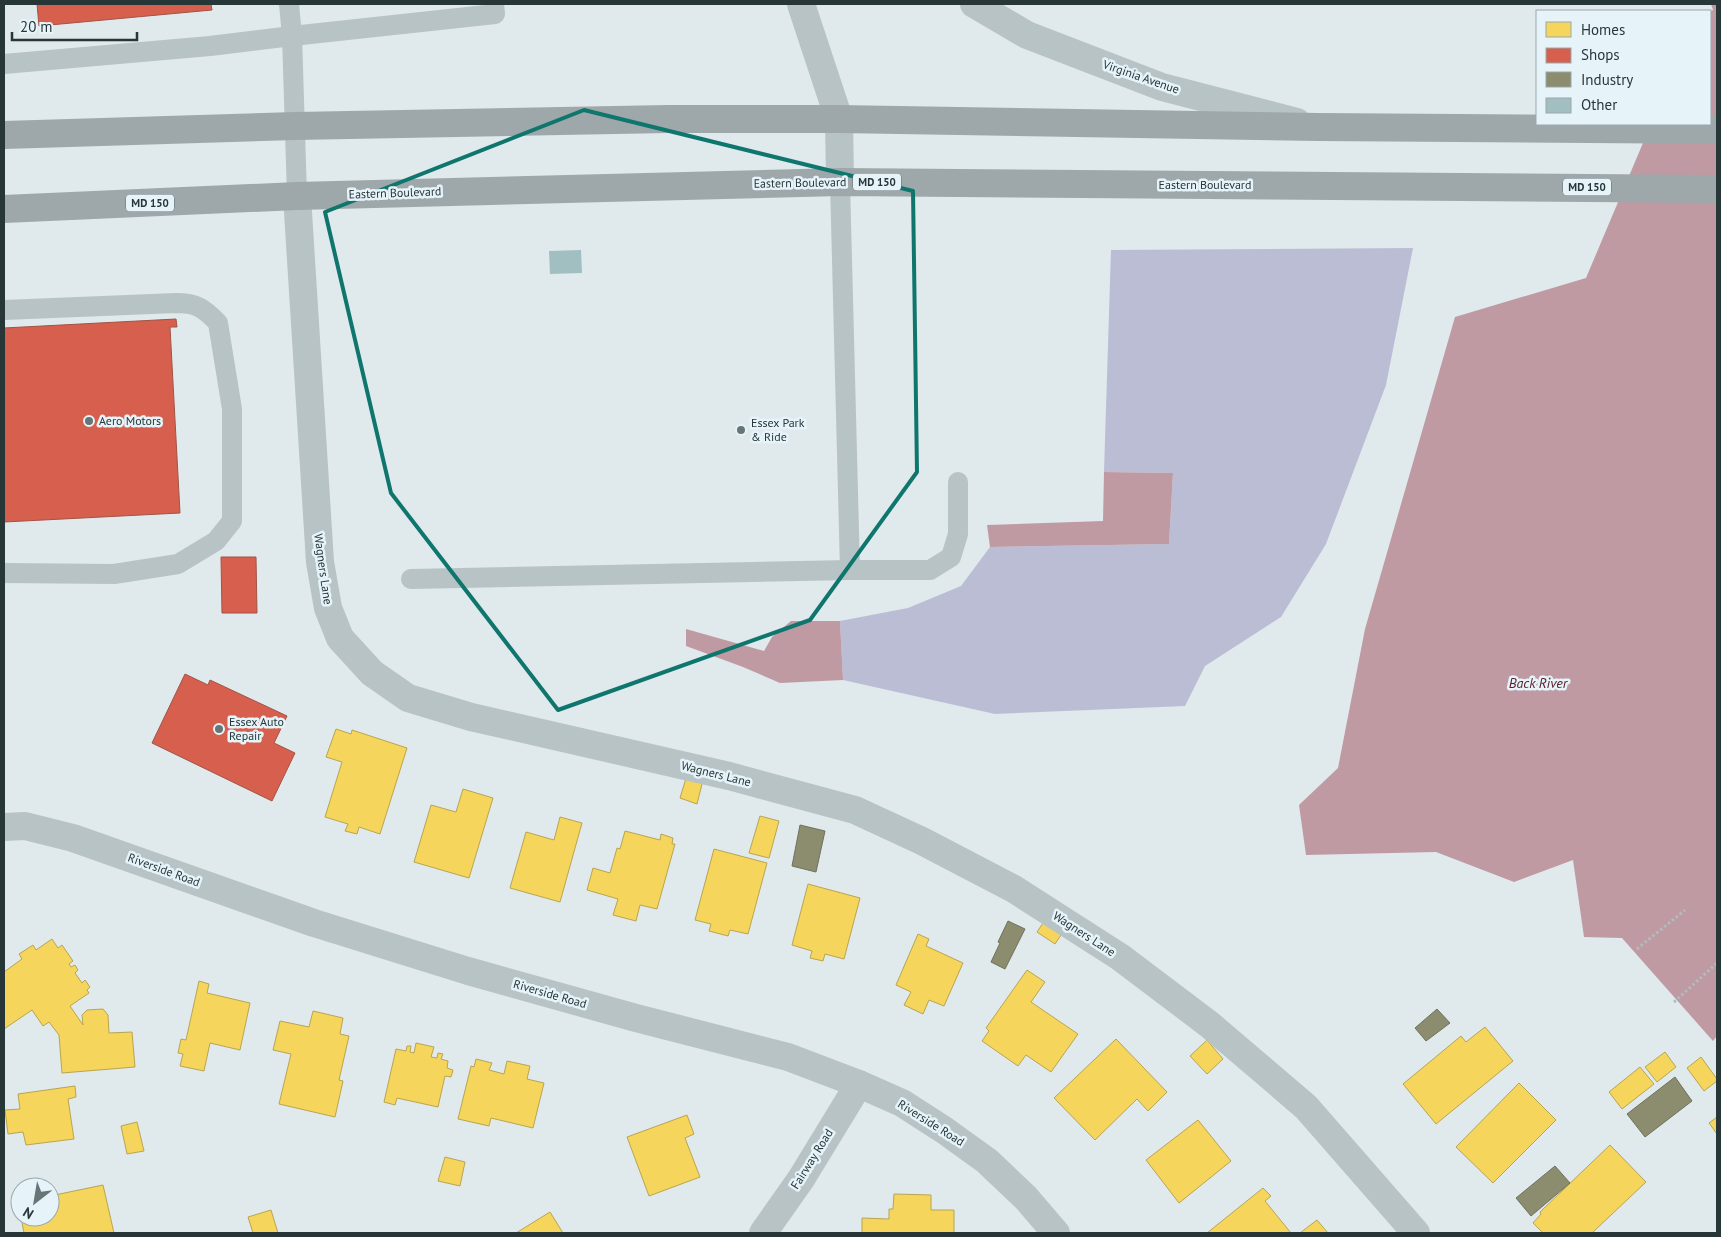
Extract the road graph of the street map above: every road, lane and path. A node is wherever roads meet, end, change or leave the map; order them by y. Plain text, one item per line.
1 (289, 4) edge
2 (494, 4) edge
3 (801, 4) edge
4 (974, 4) edge
5 (292, 36) junction
6 (4, 64) edge
7 (839, 119) junction
8 (295, 126) junction
9 (1318, 127) junction
10 (1717, 130) edge
11 (4, 135) edge
12 (840, 182) junction
13 (1717, 189) edge
14 (297, 196) junction
15 (4, 209) edge
16 (4, 310) edge
17 (958, 482) dead end
18 (850, 570) junction
19 (4, 573) edge
20 (411, 579) dead end
21 (4, 827) edge
22 (1685, 910) dead end
23 (1637, 949) dead end
24 (1717, 963) edge
25 (1674, 1002) dead end
26 (859, 1084) junction
27 (763, 1233) edge
28 (1056, 1233) edge
29 (1416, 1233) edge

1 - 5 lane
2 - 5 lane
3 - 7 street
4 - 9 street, Virginia Avenue
5 - 6 lane
5 - 8 lane
7 - 8 main road
7 - 9 main road
7 - 12 street
8 - 11 main road
8 - 14 lane
9 - 10 main road
12 - 13 main road, Eastern Boulevard / MD 150
12 - 14 main road, Eastern Boulevard / MD 150
12 - 18 lane
14 - 15 main road, Eastern Boulevard / MD 150
14 - 29 street, Wagners Lane
16 - 19 lane
17 - 18 lane
18 - 20 lane
21 - 26 street, Riverside Road
22 - 23 path
24 - 25 path
26 - 27 street, Fairway Road
26 - 28 street, Riverside Road

